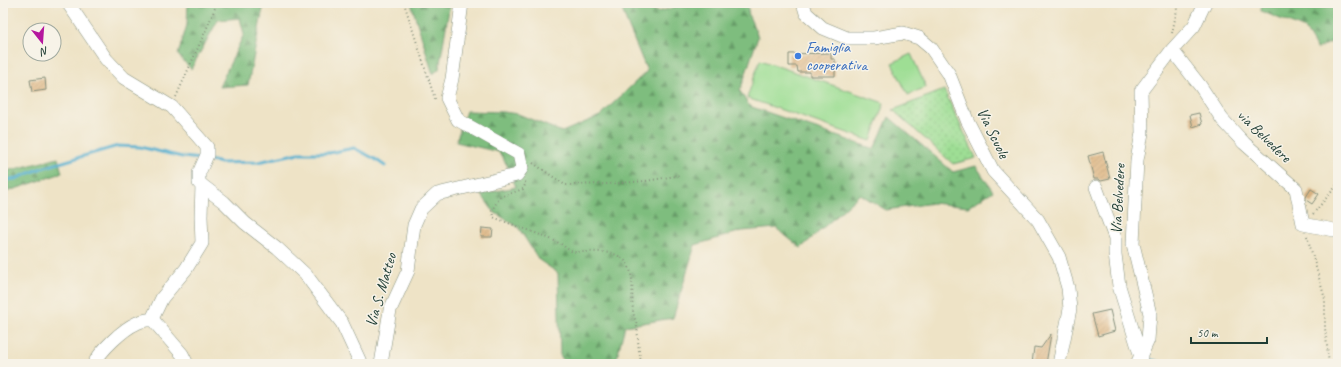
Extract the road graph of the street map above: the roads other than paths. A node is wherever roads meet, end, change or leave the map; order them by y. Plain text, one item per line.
1 (68, 3) edge
2 (462, 3) edge
3 (803, 3) edge
4 (1205, 3) edge
5 (1172, 50) junction
6 (201, 179) junction
7 (1096, 187) dead end
8 (1334, 230) dead end
9 (152, 319) junction
10 (1139, 360) edge
11 (94, 364) edge
12 (187, 364) edge
13 (361, 364) edge
14 (381, 364) edge
15 (1060, 364) edge

1 - 6 street
2 - 14 street, Via S. Matteo
3 - 15 street, Via Scuole
4 - 5 street, Via Belvedere
5 - 8 street, via Belvedere
5 - 10 street, Via Belvedere
6 - 9 street
6 - 13 street
7 - 10 street, Via Belvedere
9 - 11 street
9 - 12 street

